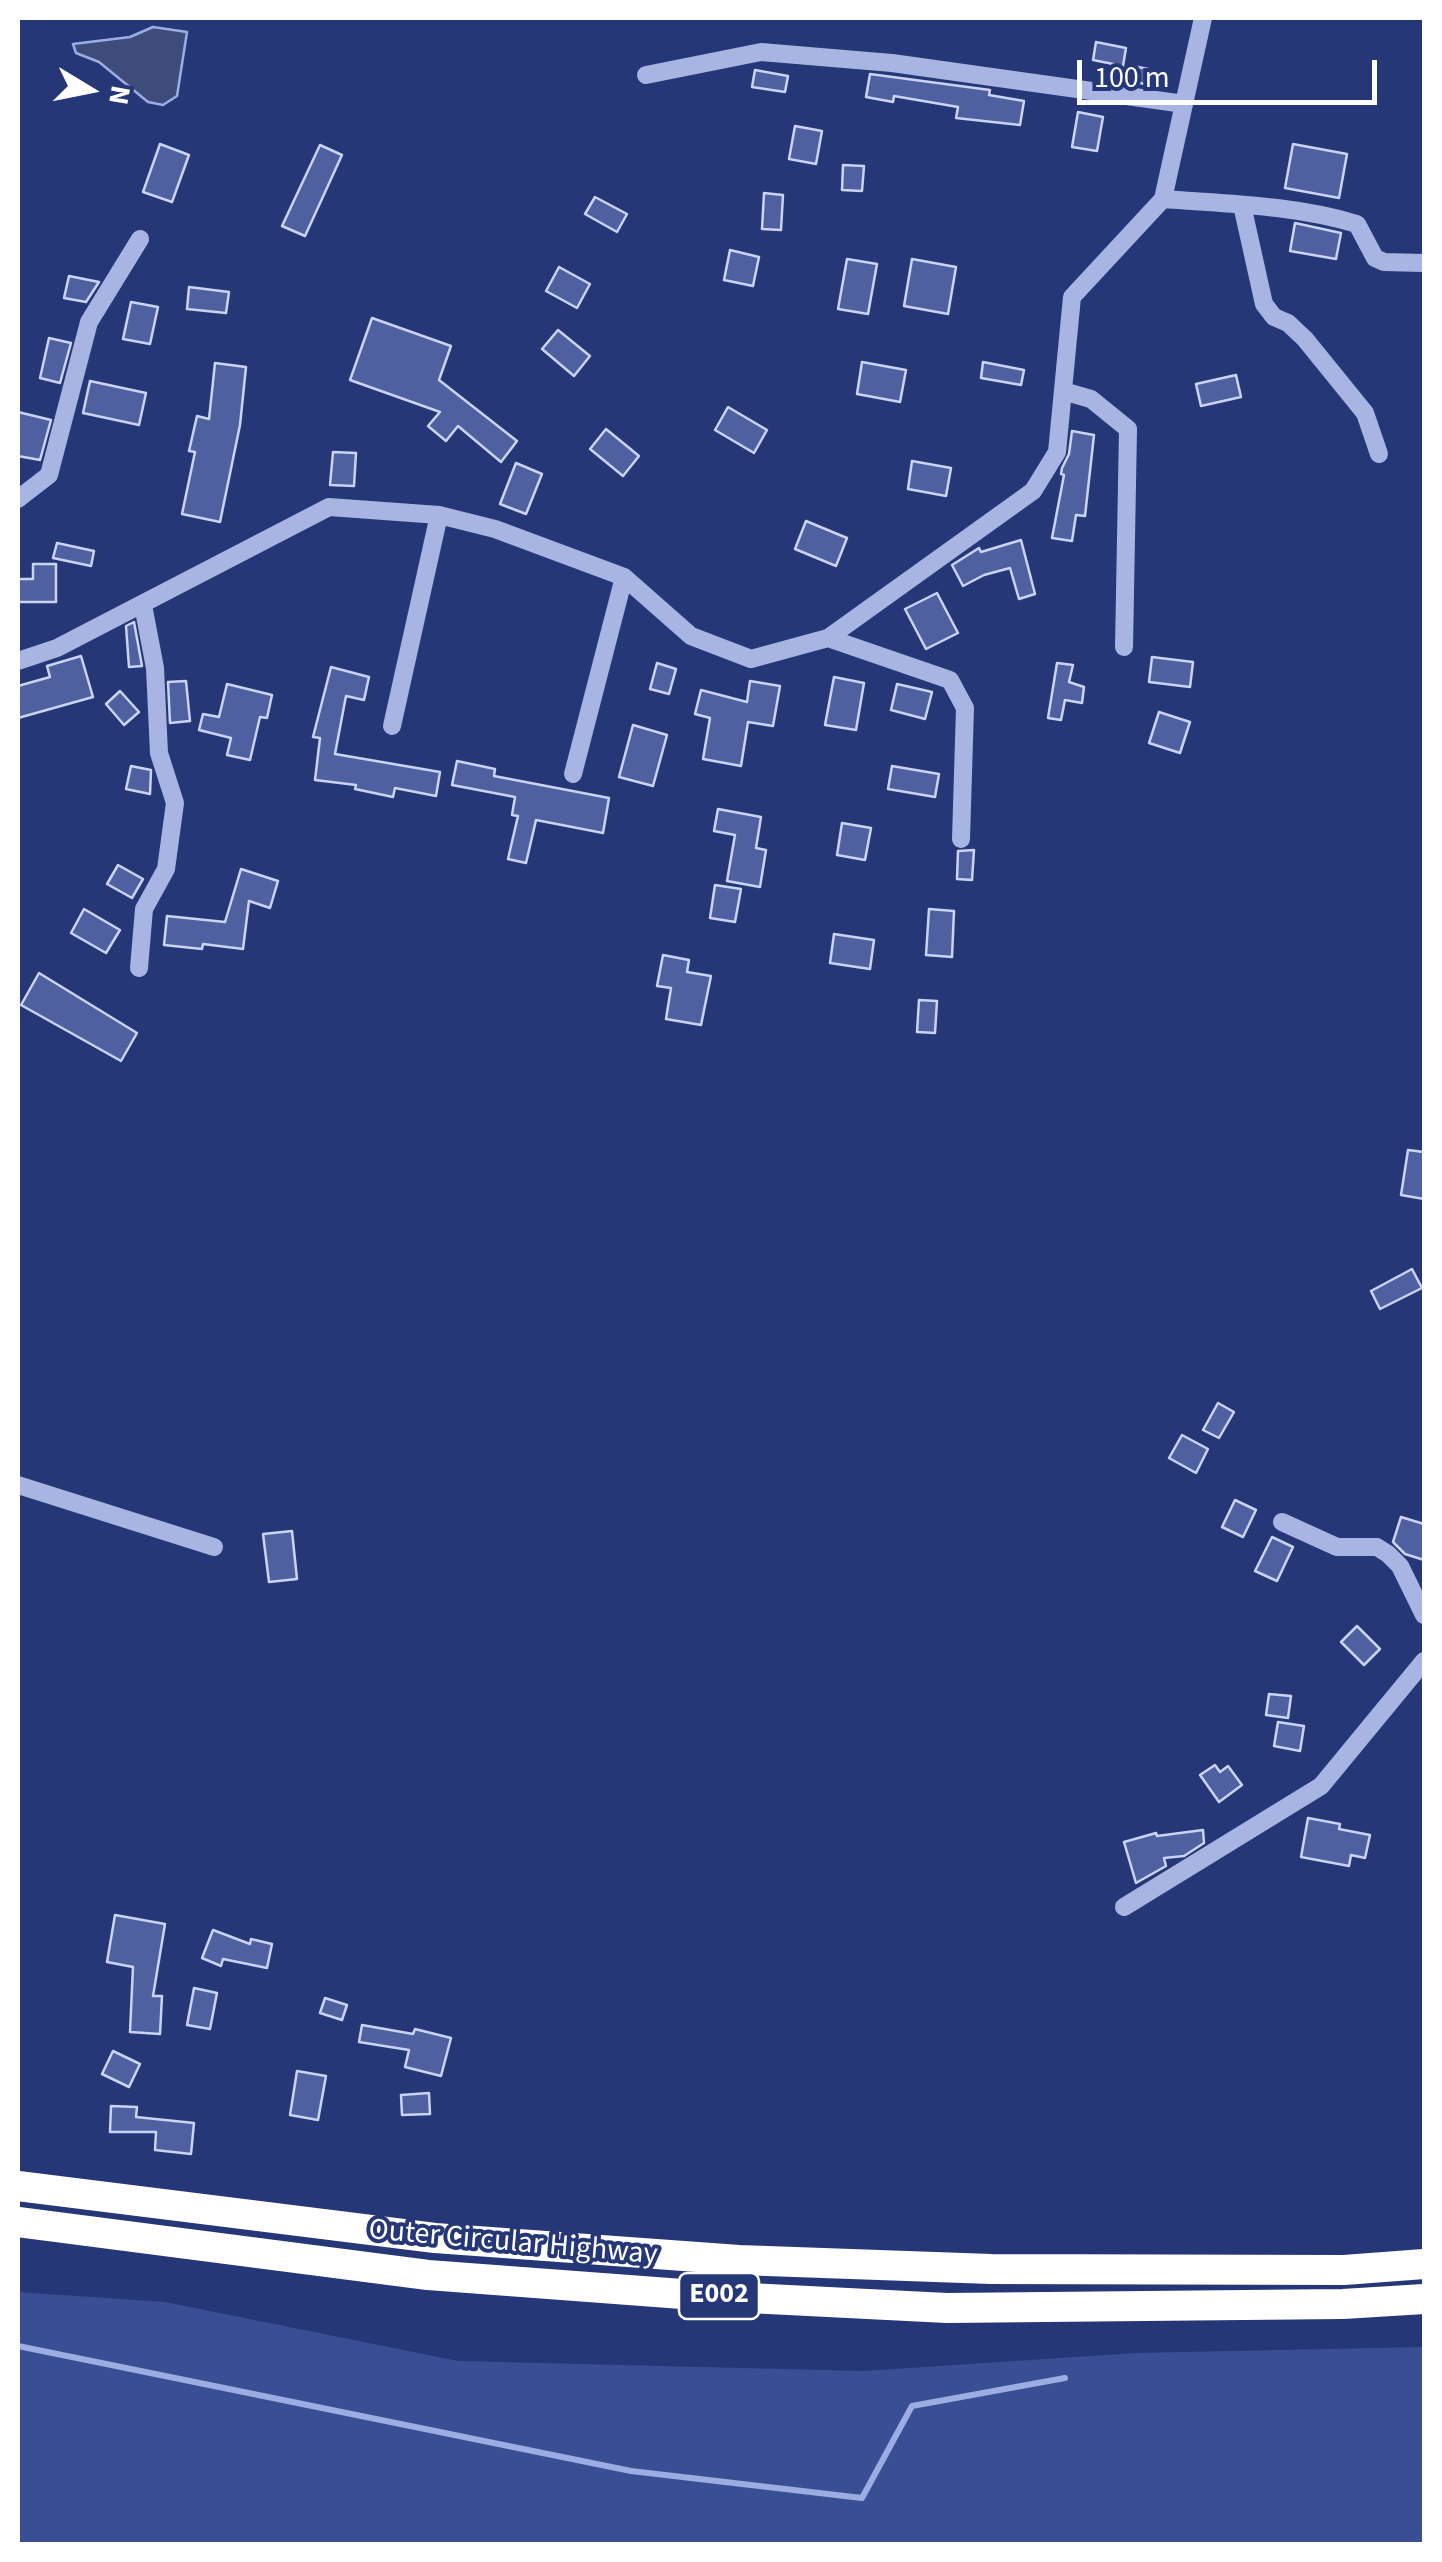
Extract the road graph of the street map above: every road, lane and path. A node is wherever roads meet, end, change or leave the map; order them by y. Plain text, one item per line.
1 (1203, 18) edge
2 (646, 75) dead end
3 (1184, 104) junction
4 (1163, 199) junction
5 (1242, 205) junction
6 (140, 239) dead end
7 (1424, 263) edge
8 (1063, 391) junction
9 (1379, 454) dead end
10 (18, 498) edge
11 (440, 514) junction
12 (624, 577) junction
13 (143, 605) junction
14 (828, 638) junction
15 (1124, 647) dead end
16 (18, 662) edge
17 (392, 726) dead end
18 (573, 774) dead end
19 (960, 840) dead end
20 (140, 968) dead end
21 (18, 1485) edge
22 (1282, 1522) dead end
23 (214, 1548) dead end
24 (1424, 1614) edge
25 (1424, 1661) edge
26 (1124, 1908) dead end
27 (18, 2186) edge
28 (18, 2222) edge
29 (1424, 2264) edge
30 (1424, 2299) edge

1 - 3 street
2 - 3 street
3 - 4 street
4 - 5 street
4 - 8 street
5 - 7 street
5 - 9 street
6 - 10 street
8 - 14 street
8 - 15 street
11 - 12 street
11 - 13 street
11 - 17 street
12 - 14 street
12 - 18 street
13 - 16 street
13 - 20 street
14 - 19 street
21 - 23 street
22 - 24 street
25 - 26 street
27 - 29 highway, Outer Circular Highway / E002
28 - 30 highway, Outer Circular Highway / E002

